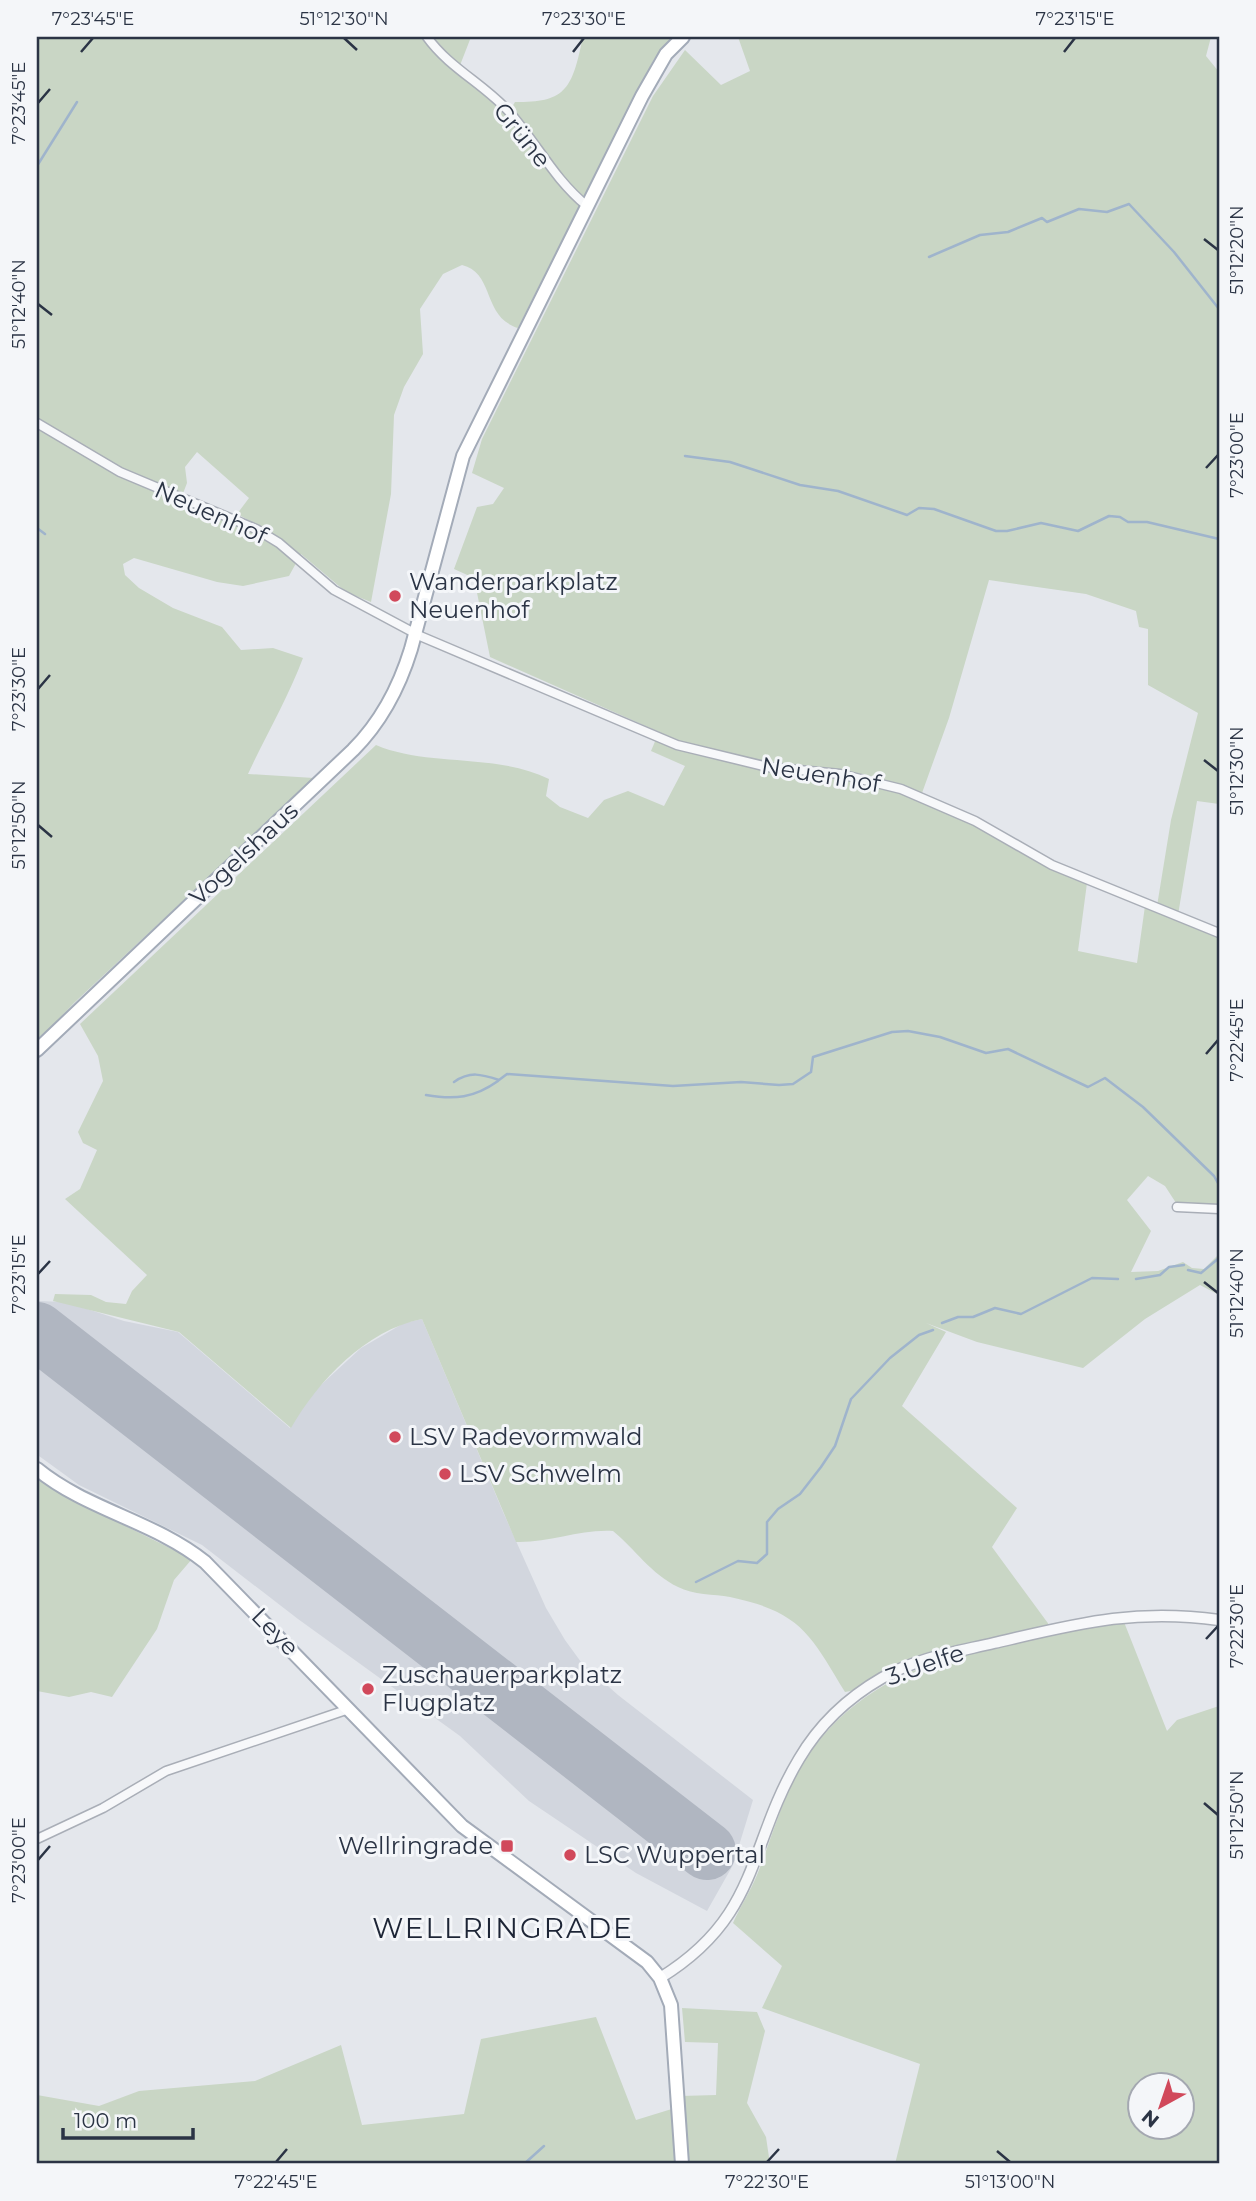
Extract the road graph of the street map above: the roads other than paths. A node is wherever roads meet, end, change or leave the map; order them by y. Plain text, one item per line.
1 (427, 37) edge
2 (683, 37) edge
3 (587, 206) junction
4 (37, 424) edge
5 (415, 634) junction
6 (1219, 933) edge
7 (37, 1049) edge
8 (1177, 1208) dead end
9 (1219, 1209) edge
10 (37, 1469) edge
11 (1219, 1620) edge
12 (349, 1709) junction
13 (37, 1839) edge
14 (660, 1978) junction
15 (682, 2164) edge

1 - 3 street, Grüne
2 - 3 main road
3 - 5 main road
4 - 5 street, Neuenhof
5 - 6 street, Neuenhof
5 - 7 main road, Vogelshaus
8 - 9 street
10 - 12 main road, Leye
11 - 14 street, 3.Uelfe
12 - 13 street
12 - 14 main road, Leye
14 - 15 main road

